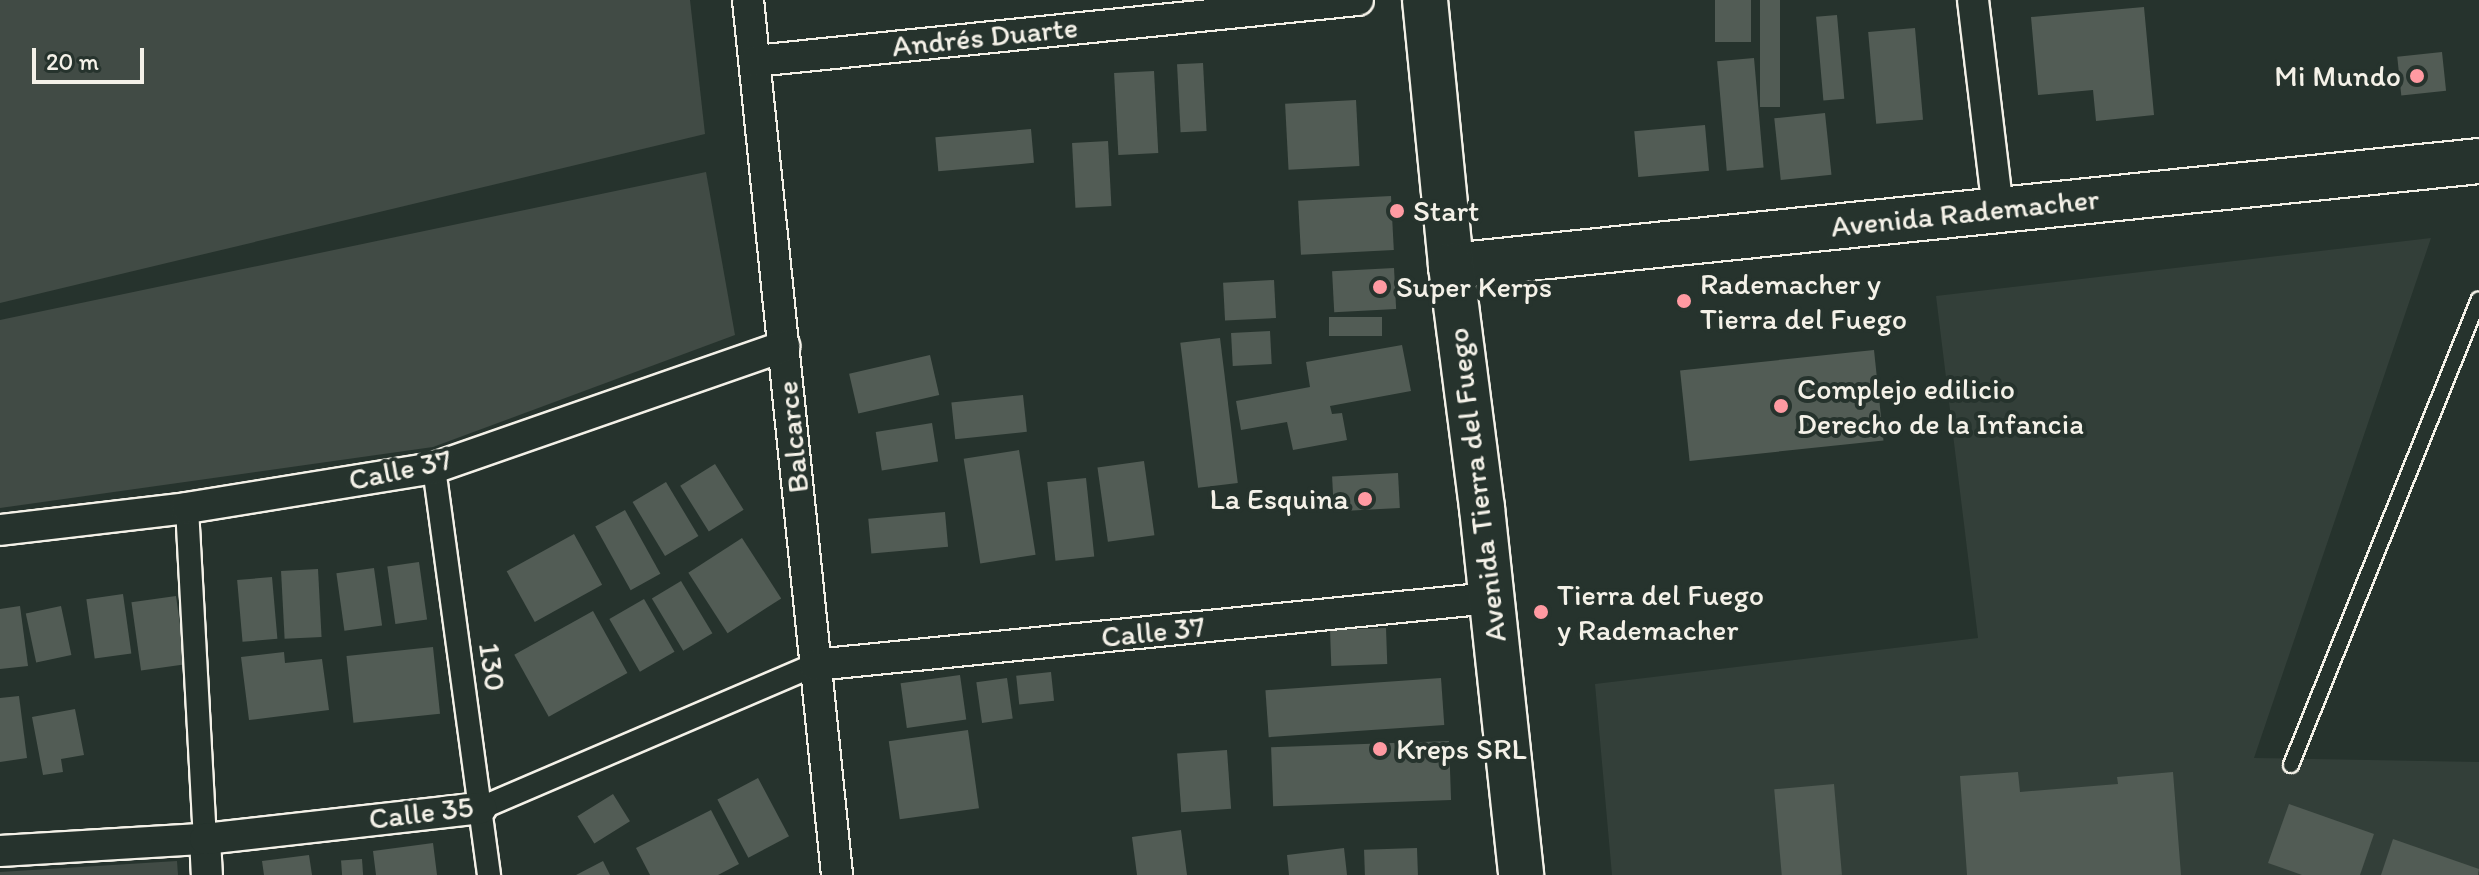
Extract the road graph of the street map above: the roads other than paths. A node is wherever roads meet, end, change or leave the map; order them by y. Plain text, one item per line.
1 (748, 0) edge
2 (1358, 0) edge
3 (1425, 0) edge
4 (1973, 0) edge
5 (755, 61) junction
6 (2479, 161) edge
7 (1998, 209) junction
8 (1451, 266) junction
9 (2479, 299) edge
10 (784, 346) junction
11 (434, 468) junction
12 (187, 508) junction
13 (0, 530) edge
14 (1491, 598) junction
15 (815, 665) junction
16 (2291, 765) dead end
17 (481, 808) junction
18 (205, 839) junction
19 (0, 851) edge
20 (207, 875) edge
21 (489, 875) edge
22 (837, 875) edge
23 (1521, 875) edge

1 - 5 street, Balcarce
2 - 5 street, Andrés Duarte
3 - 8 main road, Avenida Tierra del Fuego
4 - 7 street
5 - 10 street, Balcarce
6 - 7 main road, Avenida Rademacher
7 - 8 main road, Avenida Rademacher
8 - 14 main road, Avenida Tierra del Fuego
9 - 16 lane
10 - 11 street, Calle 37
10 - 15 street, Balcarce
11 - 12 street, Calle 37
11 - 17 street, 130
12 - 13 street, Calle 37
12 - 18 street
14 - 15 street, Calle 37
14 - 23 main road, Avenida Tierra del Fuego
15 - 17 street, Calle 35
15 - 22 street, Balcarce
17 - 18 street, Calle 35
17 - 21 street, 130
18 - 19 street, Calle 35
18 - 20 street

